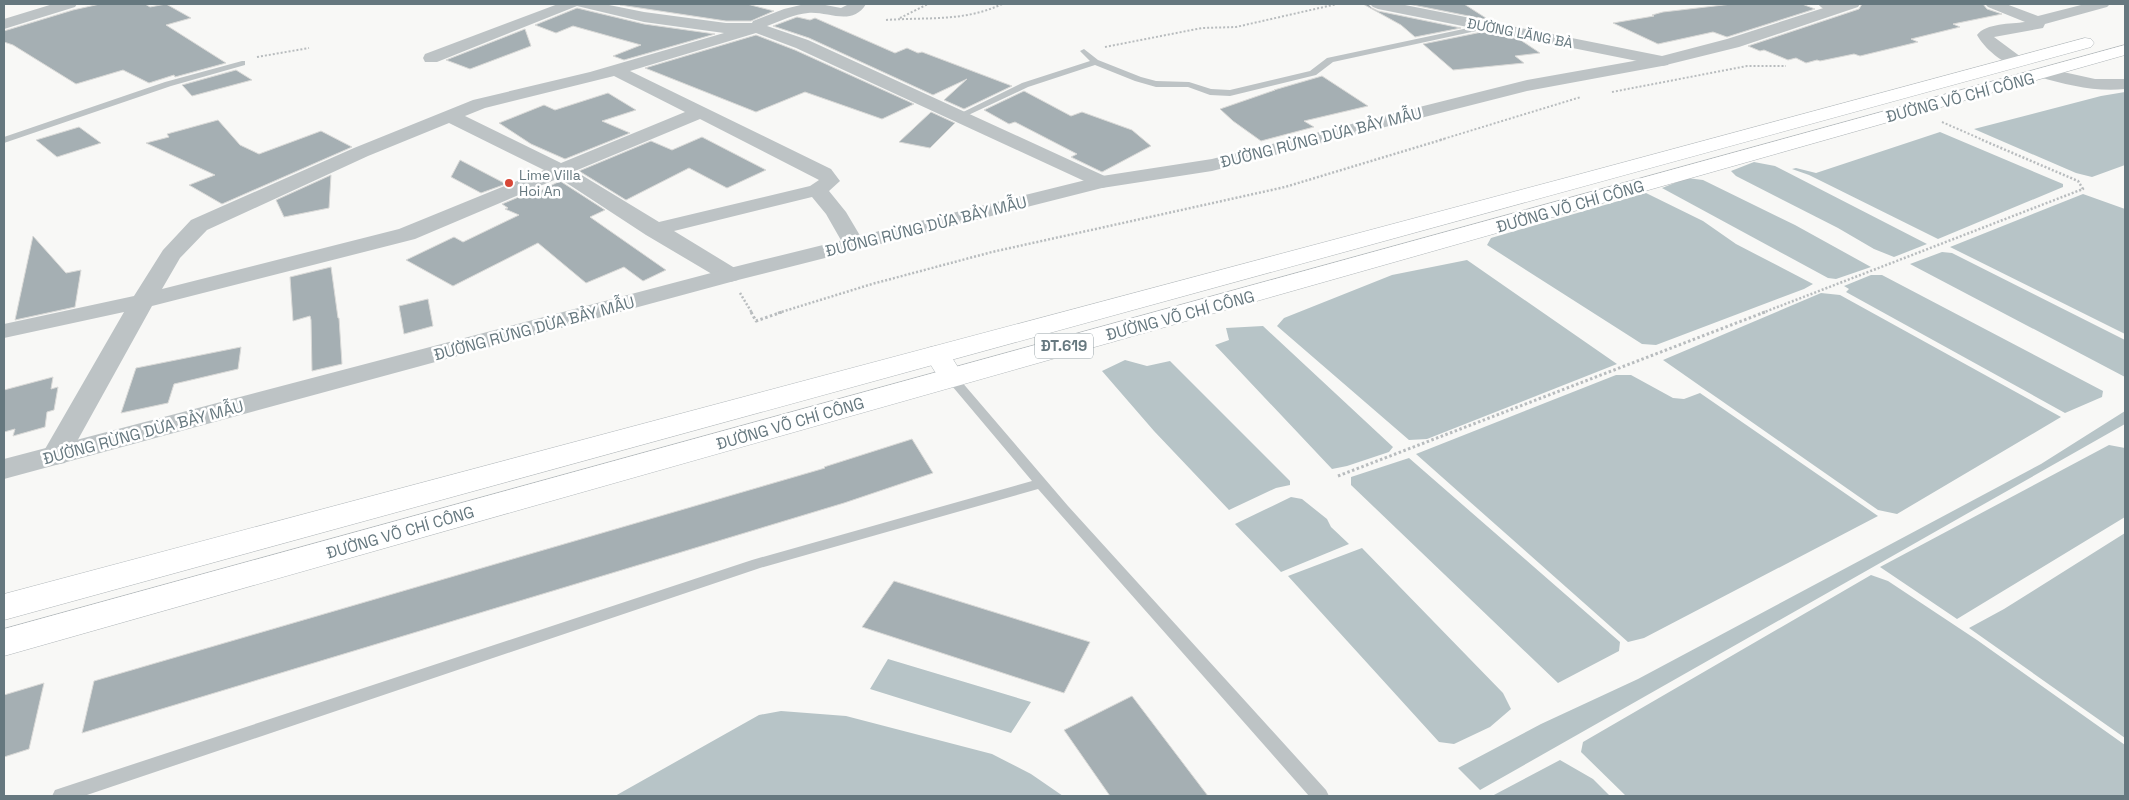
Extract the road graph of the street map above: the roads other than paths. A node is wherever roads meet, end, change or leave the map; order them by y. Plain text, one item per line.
1 (69, 4) edge
2 (571, 4) edge
3 (583, 4) edge
4 (858, 4) edge
5 (1378, 4) edge
6 (1993, 4) edge
7 (2102, 4) edge
8 (1839, 5) edge
9 (2037, 21) junction
10 (4, 24) edge
11 (1488, 26) junction
12 (757, 28) junction
13 (2123, 47) edge
14 (1084, 51) dead end
15 (431, 58) dead end
16 (2015, 61) junction
17 (1095, 62) junction
18 (1662, 62) junction
19 (242, 63) road end
20 (615, 70) junction
21 (2045, 74) junction
22 (2125, 84) edge
23 (701, 112) junction
24 (450, 116) junction
25 (959, 116) junction
26 (4, 140) edge
27 (561, 171) junction
28 (1102, 182) junction
29 (817, 190) junction
30 (654, 230) junction
31 (854, 244) junction
32 (730, 275) junction
33 (142, 301) junction
34 (4, 331) edge
35 (937, 354) junction
36 (951, 378) junction
37 (54, 456) junction
38 (4, 469) edge
39 (1041, 483) junction
40 (4, 607) edge
41 (4, 643) edge
42 (61, 796) edge
43 (1320, 796) edge

1 - 10 street
2 - 15 street
3 - 12 street
4 - 12 street
5 - 11 street, ĐƯỜNG LĂNG BÀ
6 - 9 street
7 - 9 street
8 - 18 street, ĐƯỜNG RỪNG DỪA BẢY MẪU
9 - 16 street
11 - 17 lane
11 - 18 street, ĐƯỜNG LĂNG BÀ
12 - 20 street
12 - 25 street
13 - 16 main road, ĐƯỜNG VÕ CHÍ CÔNG / ĐT.619
13 - 21 main road, ĐƯỜNG VÕ CHÍ CÔNG / ĐT.619
14 - 17 lane
16 - 21 main road
16 - 35 main road, ĐƯỜNG VÕ CHÍ CÔNG / ĐT.619
17 - 25 lane
18 - 28 street, ĐƯỜNG RỪNG DỪA BẢY MẪU
19 - 26 lane
20 - 23 street
20 - 24 street
21 - 22 street
21 - 36 main road, ĐƯỜNG VÕ CHÍ CÔNG / ĐT.619
23 - 27 street
23 - 29 street
24 - 27 street
24 - 33 street
25 - 28 street
27 - 30 street
27 - 33 street
28 - 31 street, ĐƯỜNG RỪNG DỪA BẢY MẪU
29 - 30 street
29 - 31 street
30 - 32 street
31 - 32 street, ĐƯỜNG RỪNG DỪA BẢY MẪU
32 - 37 street, ĐƯỜNG RỪNG DỪA BẢY MẪU
33 - 34 street
33 - 37 street
35 - 36 main road
35 - 40 main road, ĐƯỜNG VÕ CHÍ CÔNG / ĐT.619
36 - 39 lane
36 - 41 main road, ĐƯỜNG VÕ CHÍ CÔNG / ĐT.619
37 - 38 street, ĐƯỜNG RỪNG DỪA BẢY MẪU
39 - 42 lane
39 - 43 lane

